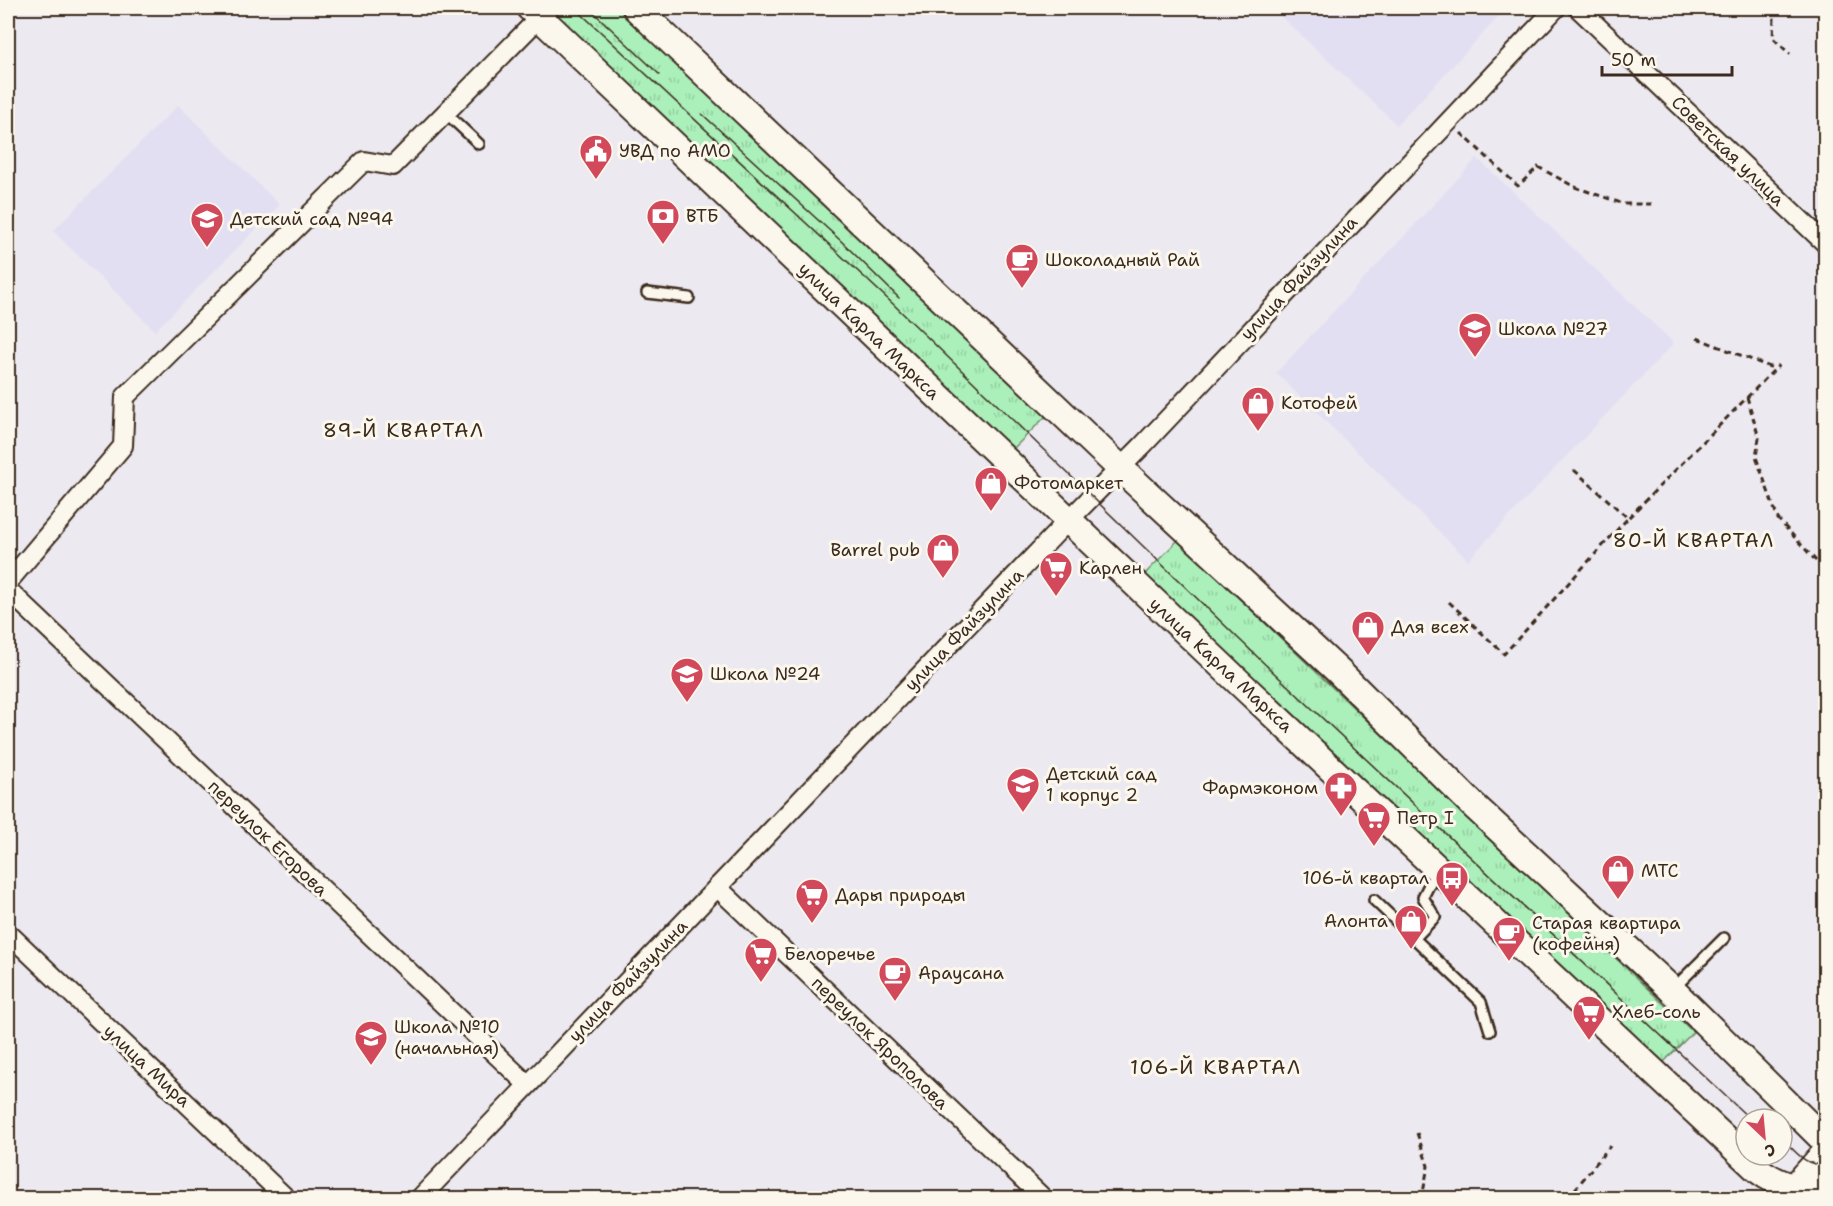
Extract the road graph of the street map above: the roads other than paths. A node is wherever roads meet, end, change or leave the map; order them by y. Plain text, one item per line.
1 (636, 8) edge
2 (1556, 8) edge
3 (1578, 8) edge
4 (535, 12) edge
5 (446, 113) junction
6 (480, 144) dead end
7 (1826, 244) edge
8 (647, 293) dead end
9 (688, 298) dead end
10 (1120, 468) junction
11 (1069, 520) junction
12 (8, 582) edge
13 (8, 590) edge
14 (1431, 881) dead end
15 (717, 887) junction
16 (1374, 900) dead end
17 (8, 933) edge
18 (1414, 938) junction
19 (1724, 938) dead end
20 (1672, 990) junction
21 (1490, 1031) dead end
22 (528, 1085) junction
23 (1826, 1142) edge
24 (1826, 1152) edge
25 (1787, 1193) edge
26 (286, 1198) edge
27 (420, 1198) edge
28 (1043, 1198) edge
29 (1825, 1198) edge

1 - 10 main road
2 - 10 street, улица Файзулина
3 - 7 street, Советская улица
4 - 5 street
4 - 11 main road, улица Карла Маркса
5 - 6 lane
5 - 12 street
8 - 9 lane
10 - 11 street, улица Файзулина
10 - 20 main road
11 - 15 street, улица Файзулина
11 - 25 main road, улица Карла Маркса
13 - 22 street, переулок Егорова
14 - 18 lane
15 - 22 street, улица Файзулина
15 - 28 street, переулок Ярополова
16 - 18 lane
17 - 26 street, улица Мира
18 - 21 lane
19 - 20 lane
20 - 23 main road
22 - 27 street, улица Файзулина
24 - 25 main road
25 - 29 main road, улица Карла Маркса

